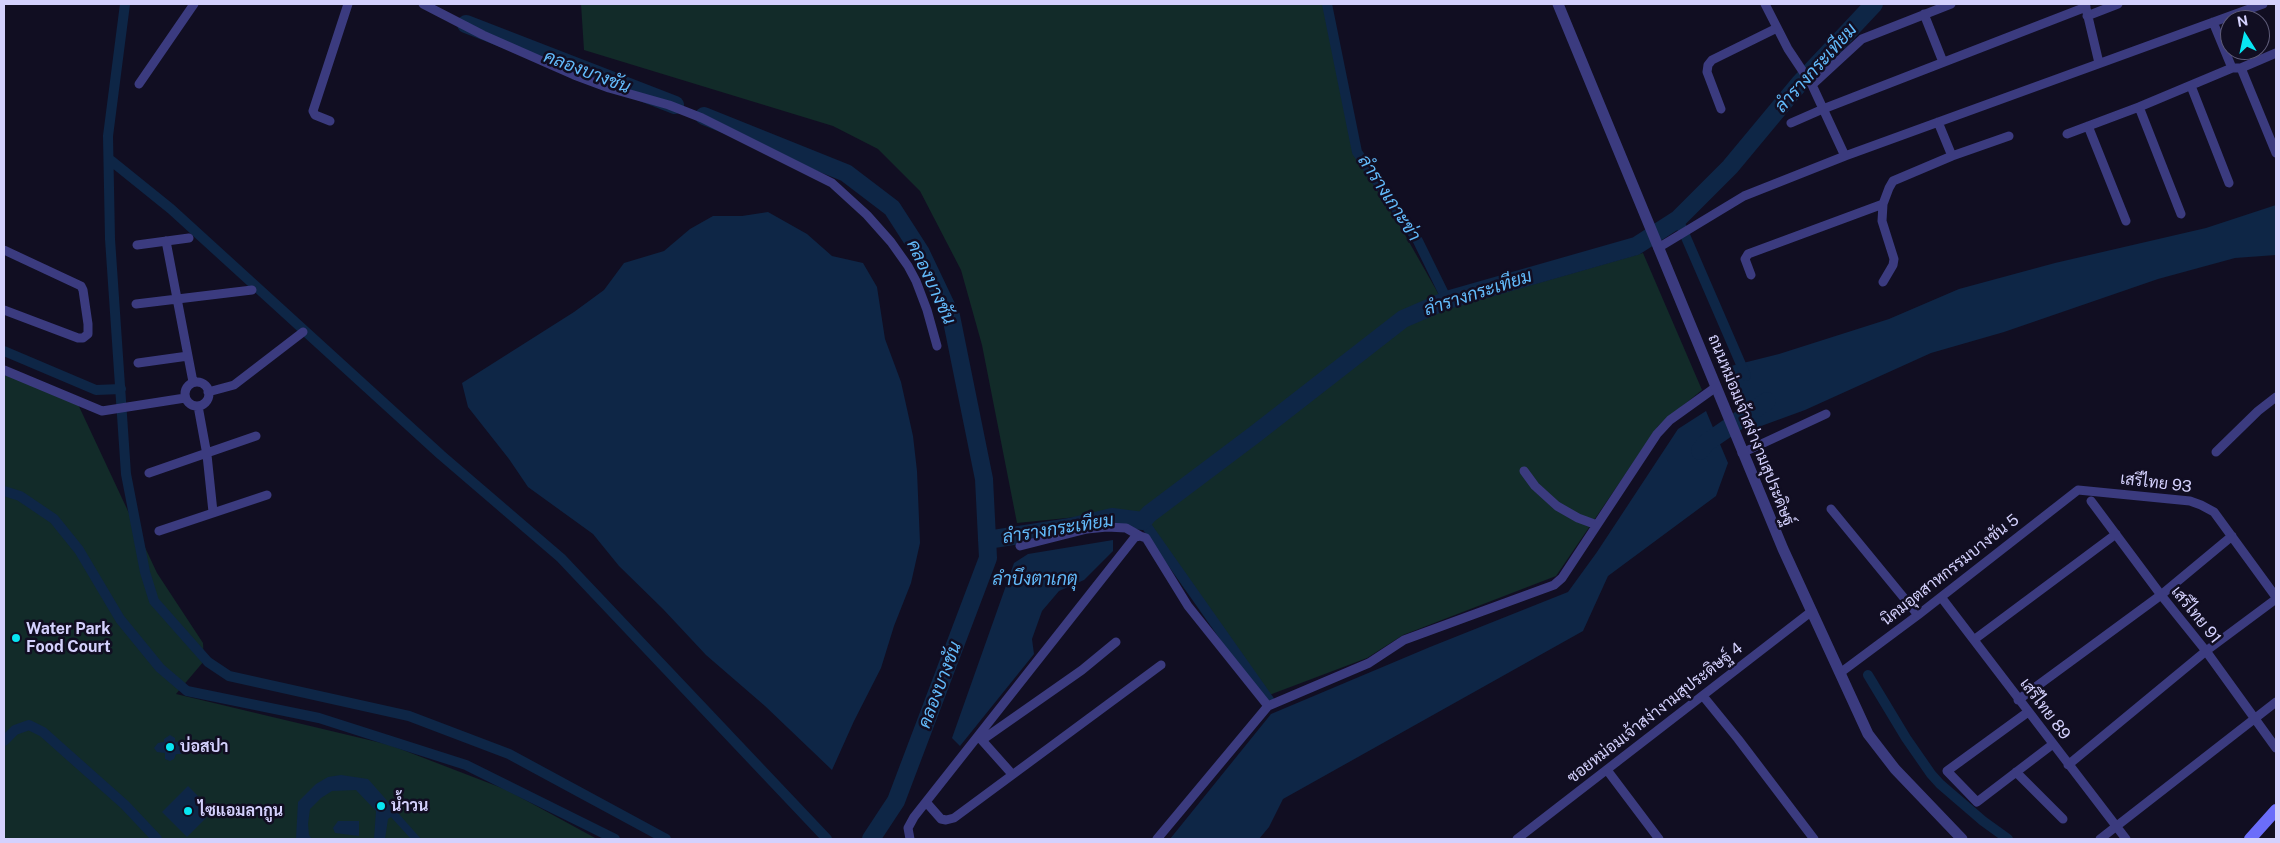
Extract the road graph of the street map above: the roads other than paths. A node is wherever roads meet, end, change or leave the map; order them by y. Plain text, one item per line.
1 (194, 4) edge
2 (348, 4) edge
3 (422, 4) edge
4 (1558, 4) edge
5 (1765, 4) edge
6 (1951, 4) edge
7 (2118, 4) edge
8 (2264, 4) edge
9 (2086, 9) edge
10 (1924, 14) junction
11 (2212, 22) junction
12 (1777, 28) junction
13 (2276, 52) edge
14 (1943, 62) junction
15 (2100, 63) junction
16 (2237, 68) junction
17 (139, 84) dead end
18 (1812, 85) junction
19 (2190, 86) junction
20 (2139, 108) junction
21 (1721, 109) dead end
22 (1823, 109) junction
23 (330, 121) dead end
24 (1938, 122) junction
25 (1791, 123) dead end
26 (2088, 126) junction
27 (2067, 134) dead end
28 (2009, 136) dead end
29 (2276, 153) edge
30 (1844, 156) junction
31 (1952, 156) junction
32 (2229, 183) dead end
33 (1883, 204) junction
34 (2181, 214) dead end
35 (2126, 221) dead end
36 (190, 238) dead end
37 (166, 241) junction
38 (137, 245) dead end
39 (1657, 245) junction
40 (4, 250) edge
41 (1751, 275) dead end
42 (1883, 282) dead end
43 (252, 290) dead end
44 (176, 299) junction
45 (136, 304) dead end
46 (4, 310) edge
47 (303, 332) dead end
48 (937, 346) dead end
49 (188, 356) junction
50 (138, 362) dead end
51 (4, 370) edge
52 (193, 382) junction
53 (1716, 387) junction
54 (208, 392) junction
55 (2276, 397) edge
56 (185, 398) junction
57 (198, 406) junction
58 (1826, 414) dead end
59 (256, 436) dead end
60 (1741, 449) junction
61 (2216, 452) dead end
62 (207, 453) junction
63 (1524, 471) dead end
64 (149, 473) dead end
65 (2078, 490) joint
66 (267, 495) dead end
67 (2091, 501) dead end
68 (1831, 508) dead end
69 (213, 512) junction
70 (1597, 525) junction
71 (160, 531) dead end
72 (2116, 534) junction
73 (1140, 536) junction
74 (2232, 536) junction
75 (1020, 546) dead end
76 (2161, 595) junction
77 (1941, 597) junction
78 (2276, 598) edge
79 (1812, 611) junction
80 (1918, 615) junction
81 (1975, 639) junction
82 (1116, 642) dead end
83 (2206, 651) junction
84 (1161, 665) dead end
85 (1840, 673) junction
86 (1703, 696) junction
87 (2018, 700) junction
88 (2276, 702) edge
89 (1268, 706) junction
90 (2028, 712) junction
91 (2255, 718) junction
92 (980, 738) junction
93 (2053, 744) junction
94 (2276, 748) edge
95 (2068, 765) junction
96 (1607, 770) junction
97 (2016, 772) junction
98 (1012, 774) junction
99 (926, 802) junction
100 (2276, 810) edge
101 (2064, 819) dead end
102 (2116, 826) junction
103 (910, 839) edge
104 (1157, 839) edge
105 (1517, 839) edge
106 (1659, 839) edge
107 (1814, 839) edge
108 (1962, 839) edge
109 (2100, 839) edge
110 (2126, 839) edge
111 (2250, 839) edge

1 - 17 street
2 - 23 street
3 - 48 street
4 - 39 street, ถนนหม่อมเจ้าสง่างามสุประดิษฐ์
5 - 12 street
6 - 10 street
7 - 9 street
8 - 11 street
9 - 14 street
9 - 15 street
10 - 14 street
10 - 18 street
11 - 15 street
11 - 16 street
12 - 18 street
12 - 21 street
13 - 16 street
14 - 22 street
15 - 24 street
16 - 19 street
16 - 29 street
18 - 22 street
19 - 20 street
19 - 32 street
20 - 26 street
20 - 34 street
22 - 25 street
22 - 30 street
24 - 30 street
24 - 31 street
26 - 27 street
26 - 35 street
28 - 31 street
30 - 39 street
31 - 33 street
33 - 41 street
33 - 42 street
36 - 37 street
37 - 38 street
37 - 44 street
39 - 53 street, ถนนหม่อมเจ้าสง่างามสุประดิษฐ์
40 - 46 street
43 - 44 street
44 - 45 street
44 - 49 street
47 - 54 street
49 - 50 street
49 - 52 street
51 - 56 street
52 - 54 street
52 - 56 street
53 - 60 street, ถนนหม่อมเจ้าสง่างามสุประดิษฐ์
53 - 70 street
54 - 57 street
55 - 61 street
56 - 57 street
57 - 62 street
58 - 60 street
59 - 62 street
60 - 79 street, ถนนหม่อมเจ้าสง่างามสุประดิษฐ์
62 - 64 street
62 - 69 street
63 - 70 street
65 - 74 street, เสรีไทย 93
65 - 77 street, นิคมอุตสาหกรรมบางชัน 5
66 - 69 street
67 - 72 street, เสรีไทย 91
68 - 80 street
69 - 71 street
70 - 89 street
72 - 76 street, เสรีไทย 91
72 - 81 street
73 - 75 street
73 - 89 street
73 - 92 street
74 - 76 street
74 - 78 street, เสรีไทย 93
76 - 83 street, เสรีไทย 91
76 - 87 street
77 - 80 street, นิคมอุตสาหกรรมบางชัน 5
77 - 81 street, เสรีไทย 89
78 - 83 street
79 - 85 street, ถนนหม่อมเจ้าสง่างามสุประดิษฐ์
79 - 86 street, ซอยหม่อมเจ้าสง่างามสุประดิษฐ์ 4
80 - 85 street, นิคมอุตสาหกรรมบางชัน 5
81 - 87 street, เสรีไทย 89
82 - 92 street
83 - 91 street, เสรีไทย 91
83 - 95 street
84 - 98 street
85 - 108 street, ถนนหม่อมเจ้าสง่างามสุประดิษฐ์
86 - 96 street, ซอยหม่อมเจ้าสง่างามสุประดิษฐ์ 4
86 - 107 street
87 - 90 street, เสรีไทย 89
88 - 91 street
89 - 104 street
90 - 93 street, เสรีไทย 89
90 - 97 street
91 - 94 street, เสรีไทย 91
91 - 102 street
92 - 98 street
92 - 99 street
93 - 95 street, เสรีไทย 89
93 - 97 street
95 - 102 street, เสรีไทย 89
96 - 105 street, ซอยหม่อมเจ้าสง่างามสุประดิษฐ์ 4
96 - 106 street
97 - 101 street
98 - 99 street
99 - 103 street
100 - 111 main road
102 - 109 street
102 - 110 street, เสรีไทย 89

